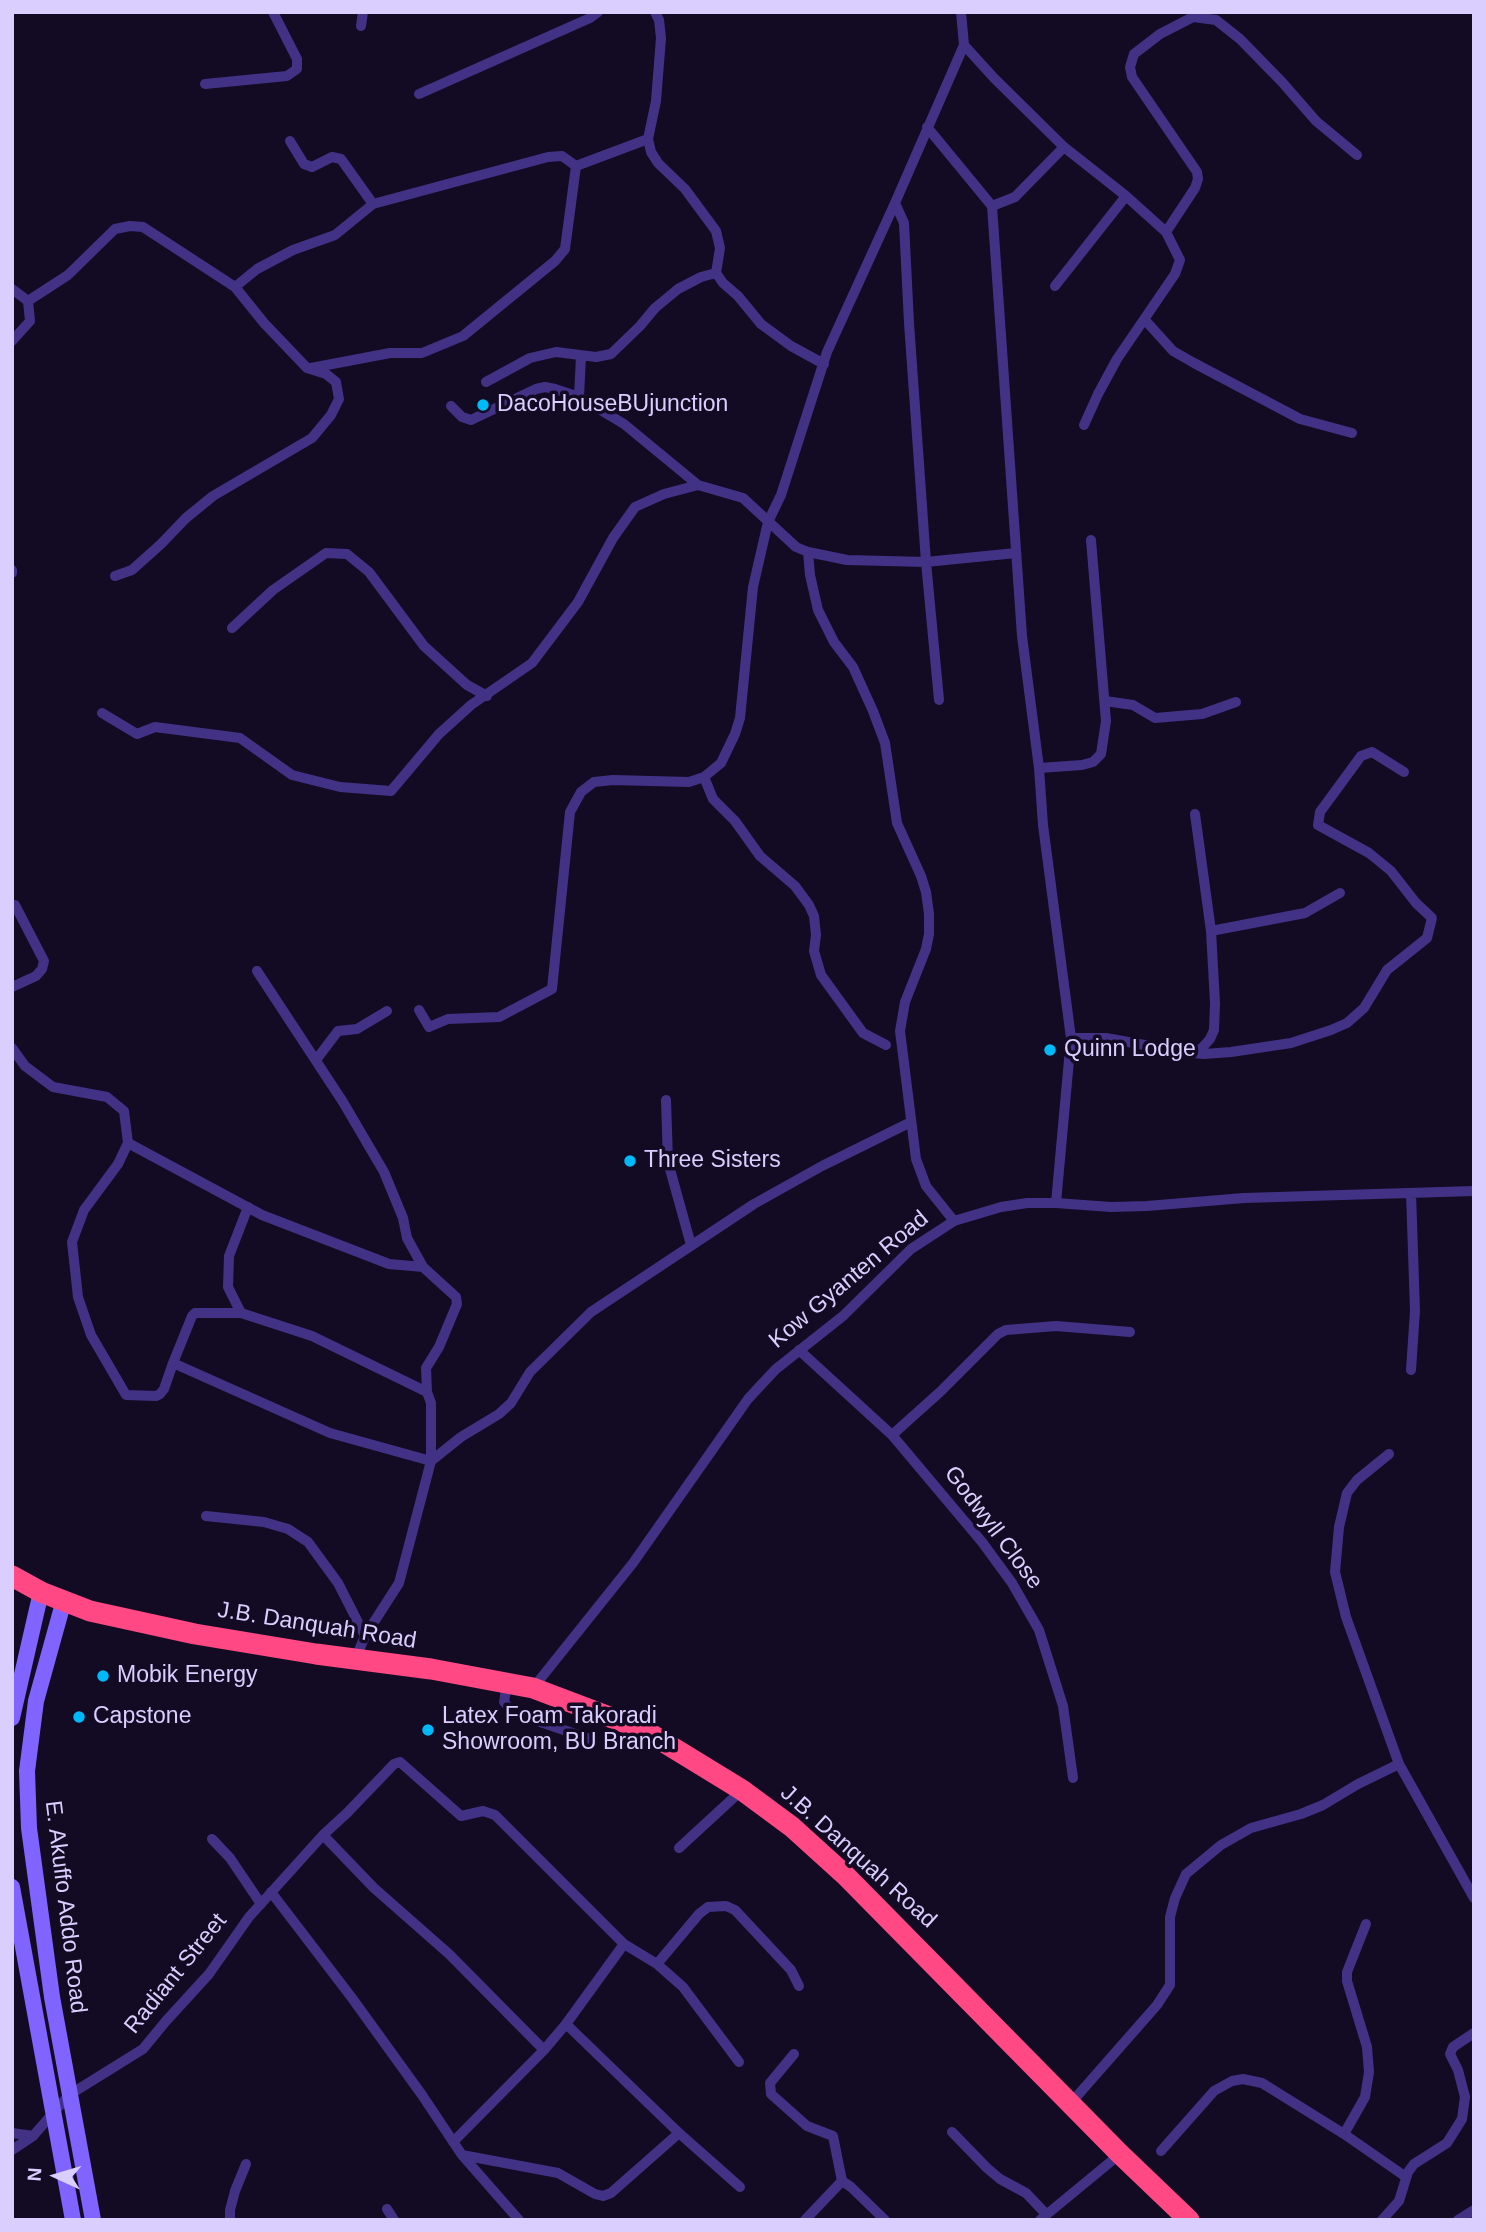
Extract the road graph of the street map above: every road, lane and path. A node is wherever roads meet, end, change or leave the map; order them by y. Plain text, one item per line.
1 (273, 12) edge
2 (363, 12) edge
3 (598, 12) edge
4 (655, 12) edge
5 (961, 12) edge
6 (361, 26) dead end
7 (964, 45) junction
8 (205, 84) dead end
9 (419, 94) dead end
10 (927, 127) junction
11 (648, 139) junction
12 (290, 141) dead end
13 (1064, 147) junction
14 (1357, 155) dead end
15 (576, 166) junction
16 (1126, 196) junction
17 (895, 203) junction
18 (373, 204) junction
19 (992, 206) junction
20 (1166, 232) junction
21 (716, 273) junction
22 (1055, 286) dead end
23 (235, 287) junction
24 (12, 289) edge
25 (28, 301) junction
26 (1145, 320) junction
27 (12, 341) edge
28 (581, 356) junction
29 (824, 364) junction
30 (307, 368) junction
31 (486, 382) dead end
32 (579, 397) junction
33 (450, 406) dead end
34 (1084, 425) dead end
35 (1352, 433) dead end
36 (698, 485) junction
37 (768, 522) junction
38 (1091, 540) dead end
39 (807, 552) junction
40 (1016, 552) junction
41 (926, 562) junction
42 (115, 576) dead end
43 (232, 628) dead end
44 (487, 696) junction
45 (939, 700) dead end
46 (1105, 701) junction
47 (1236, 702) dead end
48 (102, 713) dead end
49 (1038, 768) junction
50 (1404, 772) dead end
51 (704, 778) junction
52 (1195, 814) dead end
53 (1340, 893) dead end
54 (15, 905) dead end
55 (1211, 931) junction
56 (257, 971) dead end
57 (12, 987) edge
58 (418, 1010) dead end
59 (387, 1011) dead end
60 (1071, 1038) junction
61 (886, 1045) dead end
62 (12, 1048) edge
63 (1193, 1053) junction
64 (316, 1060) junction
65 (666, 1100) dead end
66 (911, 1122) junction
67 (128, 1143) junction
68 (1474, 1191) edge
69 (1411, 1193) junction
70 (1056, 1203) junction
71 (248, 1207) junction
72 (954, 1221) junction
73 (691, 1245) junction
74 (423, 1267) junction
75 (241, 1313) junction
76 (1130, 1332) dead end
77 (799, 1350) junction
78 (173, 1363) junction
79 (1411, 1370) dead end
80 (427, 1392) junction
81 (892, 1434) junction
82 (1389, 1454) dead end
83 (431, 1461) junction
84 (206, 1516) dead end
85 (12, 1576) edge
86 (41, 1592) junction
87 (64, 1600) junction
88 (365, 1636) junction
89 (355, 1660) junction
90 (507, 1683) junction
91 (533, 1688) junction
92 (12, 1718) edge
93 (590, 1739) dead end
94 (1399, 1763) junction
95 (1073, 1778) dead end
96 (743, 1790) junction
97 (323, 1835) junction
98 (212, 1839) dead end
99 (679, 1848) dead end
100 (12, 1887) edge
101 (271, 1892) junction
102 (1474, 1898) edge
103 (261, 1903) junction
104 (1366, 1924) dead end
105 (624, 1944) junction
106 (657, 1964) junction
107 (799, 1986) dead end
108 (566, 2024) junction
109 (1474, 2033) edge
110 (544, 2050) junction
111 (794, 2054) dead end
112 (739, 2062) dead end
113 (69, 2095) junction
114 (1070, 2104) junction
115 (54, 2114) junction
116 (952, 2132) dead end
117 (12, 2133) edge
118 (679, 2133) junction
119 (1344, 2134) junction
120 (33, 2136) junction
121 (453, 2142) junction
122 (12, 2150) edge
123 (1161, 2151) dead end
124 (1120, 2154) junction
125 (462, 2155) junction
126 (246, 2164) dead end
127 (1406, 2177) junction
128 (842, 2181) junction
129 (740, 2188) dead end
130 (387, 2209) dead end
131 (1474, 2210) edge
132 (1042, 2218) edge
133 (73, 2220) edge
134 (93, 2220) edge
135 (230, 2220) edge
136 (394, 2220) edge
137 (519, 2220) edge
138 (805, 2220) edge
139 (885, 2220) edge
140 (1189, 2220) edge
141 (1382, 2220) edge
142 (1458, 2220) edge

1 - 8 street
2 - 6 street
3 - 9 street
4 - 11 street
5 - 7 street
7 - 10 street
7 - 13 street
10 - 17 street
10 - 19 street
11 - 15 street
11 - 21 street
12 - 18 street
13 - 16 street
13 - 19 street
14 - 20 street
15 - 18 street
15 - 30 street
16 - 20 street
16 - 22 street
17 - 29 street
17 - 41 street
18 - 23 street
19 - 40 street
20 - 26 street
21 - 28 street
21 - 29 street
23 - 25 street
23 - 30 street
24 - 25 street
25 - 27 street
26 - 34 street
26 - 35 street
28 - 31 street
28 - 32 street
29 - 37 street
30 - 42 street
32 - 33 street
32 - 36 street
36 - 37 street
36 - 44 street
37 - 39 street
37 - 51 street
38 - 46 street
39 - 41 street
39 - 66 street
40 - 41 street
40 - 49 street
41 - 45 street
43 - 44 street
44 - 48 street
46 - 47 street
46 - 49 street
49 - 60 street
50 - 63 street
51 - 58 street
51 - 61 street
52 - 55 street
53 - 55 street
54 - 57 street
55 - 63 street
56 - 64 street
59 - 64 street
60 - 63 street
60 - 70 street
62 - 67 street
64 - 74 street
65 - 73 street
66 - 72 street
66 - 73 street
67 - 71 street
67 - 78 street
68 - 69 street, Kow Gyanten Road
69 - 70 street, Kow Gyanten Road
69 - 79 street
70 - 72 street, Kow Gyanten Road
71 - 74 street
71 - 75 street
72 - 77 street, Kow Gyanten Road
73 - 83 street
74 - 80 street
75 - 78 street
75 - 80 street
76 - 81 street
77 - 81 street, Godwyll Close
77 - 91 street, Kow Gyanten Road
78 - 83 street
80 - 83 street
81 - 95 street, Godwyll Close
82 - 94 street
83 - 88 street
84 - 88 street
85 - 86 highway, J.B. Danquah Road
86 - 87 highway, J.B. Danquah Road
86 - 92 main road
87 - 89 highway, J.B. Danquah Road
87 - 113 main road, E. Akuffo Addo Road
88 - 89 street
89 - 90 highway, J.B. Danquah Road
90 - 91 highway, J.B. Danquah Road
90 - 93 street
91 - 96 highway, J.B. Danquah Road
94 - 102 street
94 - 114 street
96 - 99 street
96 - 114 highway, J.B. Danquah Road
97 - 101 street, Radiant Street
97 - 105 street, Radiant Street
97 - 110 street
98 - 103 street
100 - 115 main road, E. Akuffo Addo Road
101 - 103 street, Radiant Street
101 - 121 street
103 - 113 street, Radiant Street
104 - 119 street
105 - 106 street
105 - 108 street
106 - 107 street
106 - 112 street
108 - 110 street
108 - 118 street
109 - 127 street
110 - 121 street
111 - 128 street
113 - 115 street, Radiant Street
113 - 134 main road, E. Akuffo Addo Road
114 - 124 highway, J.B. Danquah Road
115 - 120 street, Radiant Street
115 - 133 main road, E. Akuffo Addo Road
116 - 132 street
117 - 120 street
118 - 125 street
118 - 129 street
119 - 123 street
119 - 127 street
120 - 122 street, Radiant Street
121 - 125 street
124 - 132 street
124 - 140 highway, J.B. Danquah Road
125 - 137 street
126 - 135 street
127 - 141 street
128 - 138 street
128 - 139 street
130 - 136 street
131 - 142 street

